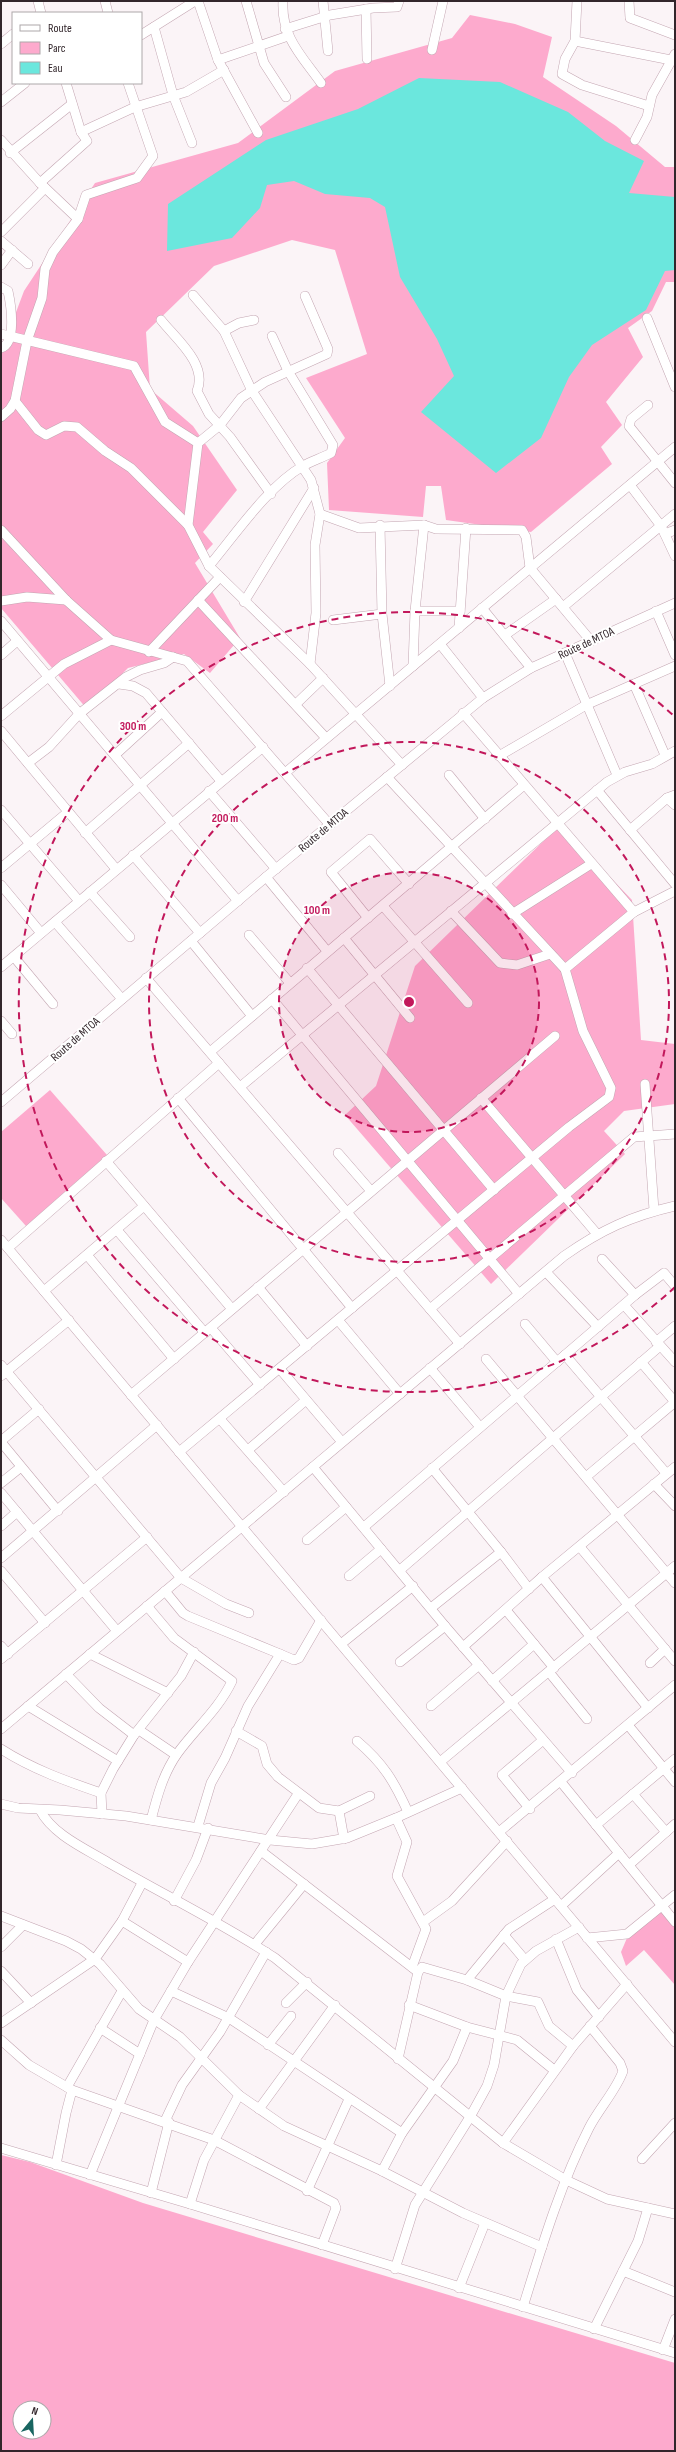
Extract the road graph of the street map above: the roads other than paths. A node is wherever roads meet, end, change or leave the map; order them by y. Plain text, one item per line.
1 (38, 1) edge
2 (105, 1) edge
3 (196, 1) edge
4 (246, 1) edge
5 (284, 1) edge
6 (323, 1) edge
7 (399, 1) edge
8 (443, 1) edge
9 (577, 1) edge
10 (629, 1) edge
11 (371, 6) edge
12 (40, 12) edge
13 (108, 12) edge
14 (324, 18) junction
15 (154, 27) junction
16 (287, 32) junction
17 (142, 34) edge
18 (12, 35) edge
19 (675, 35) edge
20 (575, 41) junction
21 (1, 44) edge
22 (259, 47) junction
23 (432, 50) dead end
24 (328, 51) dead end
25 (673, 57) edge
26 (367, 59) dead end
27 (218, 60) junction
28 (224, 70) junction
29 (321, 83) dead end
30 (24, 84) edge
31 (66, 84) edge
32 (128, 84) edge
33 (174, 95) junction
34 (286, 97) dead end
35 (1, 102) edge
36 (72, 104) junction
37 (649, 106) junction
38 (135, 107) junction
39 (81, 132) junction
40 (258, 133) dead end
41 (1, 140) edge
42 (635, 140) dead end
43 (192, 143) dead end
44 (10, 153) junction
45 (43, 186) junction
46 (78, 219) junction
47 (1, 232) edge
48 (1, 241) edge
49 (12, 250) junction
50 (28, 264) dead end
51 (1, 266) edge
52 (1, 287) edge
53 (193, 295) dead end
54 (305, 296) dead end
55 (646, 318) dead end
56 (161, 320) dead end
57 (254, 320) dead end
58 (224, 331) junction
59 (1, 334) edge
60 (272, 336) dead end
61 (12, 337) junction
62 (26, 341) junction
63 (1, 348) edge
64 (288, 371) junction
65 (675, 387) edge
66 (252, 391) junction
67 (15, 401) junction
68 (648, 405) dead end
69 (1, 417) edge
70 (220, 425) junction
71 (198, 443) junction
72 (675, 447) edge
73 (657, 462) junction
74 (302, 466) junction
75 (675, 483) edge
76 (630, 485) junction
77 (314, 488) junction
78 (270, 494) junction
79 (320, 514) junction
80 (675, 514) edge
81 (188, 525) junction
82 (380, 525) junction
83 (424, 525) junction
84 (466, 528) junction
85 (1, 530) edge
86 (663, 530) junction
87 (675, 530) edge
88 (675, 556) edge
89 (209, 566) junction
90 (530, 568) junction
91 (220, 577) junction
92 (556, 599) junction
93 (66, 600) junction
94 (198, 600) junction
95 (1, 601) edge
96 (244, 602) junction
97 (675, 603) edge
98 (563, 607) junction
99 (482, 608) junction
100 (415, 611) junction
101 (460, 611) junction
102 (656, 611) junction
103 (382, 614) junction
104 (333, 620) dead end
105 (1, 621) edge
106 (459, 628) junction
107 (505, 635) junction
108 (111, 640) junction
109 (18, 641) junction
110 (591, 641) junction
111 (440, 644) junction
112 (149, 652) junction
113 (565, 653) junction
114 (1, 655) edge
115 (675, 655) edge
116 (173, 658) junction
117 (310, 664) junction
118 (413, 666) junction
119 (675, 666) edge
120 (531, 668) junction
121 (48, 677) junction
122 (323, 678) junction
123 (119, 684) junction
124 (634, 684) junction
125 (390, 686) junction
126 (483, 698) junction
127 (296, 704) junction
128 (586, 705) junction
129 (162, 712) junction
130 (463, 713) junction
131 (79, 714) junction
132 (356, 714) junction
133 (1, 716) edge
134 (1, 731) edge
135 (326, 738) junction
136 (189, 743) junction
137 (263, 747) junction
138 (675, 751) edge
139 (114, 755) junction
140 (665, 755) junction
141 (499, 756) junction
142 (28, 763) junction
143 (402, 765) junction
144 (285, 773) junction
145 (449, 775) dead end
146 (617, 775) junction
147 (386, 777) junction
148 (221, 781) junction
149 (140, 785) junction
150 (524, 785) junction
151 (597, 790) junction
152 (209, 791) junction
153 (671, 796) edge
154 (675, 805) edge
155 (1, 810) edge
156 (68, 812) junction
157 (485, 819) junction
158 (171, 822) junction
159 (556, 823) junction
160 (330, 825) junction
161 (630, 830) junction
162 (85, 832) junction
163 (30, 844) junction
164 (452, 848) junction
165 (133, 855) junction
166 (591, 864) junction
167 (1, 868) edge
168 (276, 869) junction
169 (116, 870) junction
170 (266, 877) junction
171 (484, 883) junction
172 (409, 884) junction
173 (675, 884) edge
174 (1, 885) edge
175 (675, 891) edge
176 (90, 892) junction
177 (79, 901) junction
178 (238, 901) junction
179 (383, 906) junction
180 (451, 911) junction
181 (634, 912) junction
182 (512, 914) junction
183 (368, 918) junction
184 (55, 922) junction
185 (41, 933) junction
186 (200, 933) junction
187 (249, 935) dead end
188 (130, 937) dead end
189 (344, 938) junction
190 (190, 941) junction
191 (414, 942) junction
192 (327, 951) junction
193 (550, 954) junction
194 (14, 957) junction
195 (2, 966) edge
196 (307, 968) junction
197 (565, 969) junction
198 (375, 974) junction
199 (146, 978) junction
200 (290, 983) junction
201 (272, 998) junction
202 (122, 999) junction
203 (468, 1003) dead end
204 (53, 1004) dead end
205 (338, 1005) junction
206 (252, 1016) junction
207 (410, 1018) dead end
208 (1, 1021) edge
209 (12, 1034) dead end
210 (302, 1035) junction
211 (555, 1036) dead end
212 (210, 1052) junction
213 (219, 1063) junction
214 (644, 1084) dead end
215 (240, 1087) junction
216 (178, 1098) junction
217 (481, 1098) junction
218 (2, 1100) edge
219 (444, 1130) junction
220 (675, 1134) edge
221 (649, 1136) junction
222 (338, 1153) dead end
223 (533, 1159) junction
224 (106, 1161) junction
225 (408, 1161) junction
226 (494, 1190) junction
227 (372, 1191) junction
228 (565, 1196) junction
229 (144, 1206) junction
230 (675, 1206) edge
231 (654, 1210) junction
232 (347, 1212) junction
233 (458, 1221) junction
234 (117, 1230) junction
235 (597, 1234) junction
236 (1, 1240) edge
237 (8, 1248) junction
238 (303, 1249) junction
239 (87, 1255) junction
240 (490, 1259) junction
241 (602, 1259) dead end
242 (397, 1271) junction
243 (546, 1272) junction
244 (675, 1286) edge
245 (258, 1287) junction
246 (44, 1291) junction
247 (519, 1294) junction
248 (635, 1295) junction
249 (624, 1304) junction
250 (352, 1308) junction
251 (232, 1309) junction
252 (430, 1309) junction
253 (69, 1320) junction
254 (338, 1320) junction
255 (525, 1324) dead end
256 (675, 1326) edge
257 (598, 1327) junction
258 (208, 1330) junction
259 (460, 1344) junction
260 (658, 1344) junction
261 (306, 1346) junction
262 (565, 1355) junction
263 (174, 1359) junction
264 (486, 1359) dead end
265 (557, 1362) junction
266 (641, 1362) junction
267 (675, 1362) edge
268 (430, 1368) junction
269 (280, 1369) junction
270 (3, 1371) edge
271 (260, 1385) junction
272 (400, 1394) junction
273 (131, 1395) junction
274 (517, 1395) junction
275 (601, 1397) junction
276 (306, 1400) junction
277 (39, 1409) junction
278 (220, 1419) junction
279 (157, 1425) junction
280 (480, 1427) junction
281 (634, 1436) junction
282 (554, 1438) junction
283 (1, 1442) edge
284 (342, 1442) junction
285 (248, 1450) junction
286 (179, 1452) junction
287 (21, 1467) junction
288 (313, 1467) junction
289 (675, 1467) edge
290 (432, 1468) junction
291 (666, 1473) junction
292 (586, 1477) junction
293 (96, 1478) junction
294 (1, 1483) edge
295 (654, 1484) junction
296 (284, 1492) junction
297 (1, 1493) edge
298 (675, 1506) edge
299 (346, 1507) junction
300 (58, 1511) junction
301 (17, 1512) junction
302 (468, 1512) junction
303 (618, 1515) junction
304 (1, 1526) edge
305 (242, 1526) junction
306 (364, 1527) junction
307 (33, 1531) junction
308 (147, 1537) junction
309 (308, 1540) dead end
310 (580, 1547) junction
311 (381, 1549) junction
312 (501, 1552) junction
313 (1, 1558) edge
314 (675, 1566) edge
315 (400, 1570) junction
316 (1, 1571) edge
317 (666, 1572) junction
318 (348, 1576) dead end
319 (542, 1576) junction
320 (181, 1578) junction
321 (675, 1583) edge
322 (413, 1586) junction
323 (529, 1588) junction
324 (83, 1591) junction
325 (165, 1591) junction
326 (628, 1604) junction
327 (148, 1606) junction
328 (431, 1608) junction
329 (506, 1610) junction
330 (249, 1613) dead end
331 (321, 1620) junction
332 (45, 1623) junction
333 (445, 1626) junction
334 (117, 1631) junction
335 (590, 1637) junction
336 (341, 1644) junction
337 (534, 1644) junction
338 (1, 1646) edge
339 (463, 1647) junction
340 (665, 1649) junction
341 (194, 1652) junction
342 (90, 1654) junction
343 (280, 1654) junction
344 (4, 1656) edge
345 (675, 1661) edge
346 (400, 1662) dead end
347 (650, 1663) dead end
348 (479, 1665) junction
349 (551, 1670) junction
350 (66, 1674) junction
351 (492, 1681) junction
352 (675, 1685) edge
353 (168, 1693) junction
354 (511, 1703) junction
355 (28, 1706) junction
356 (431, 1706) dead end
357 (648, 1708) junction
358 (588, 1720) dead end
359 (3, 1724) edge
360 (628, 1725) junction
361 (236, 1731) junction
362 (136, 1733) junction
363 (543, 1740) junction
364 (357, 1741) dead end
365 (1, 1749) edge
366 (176, 1756) junction
367 (675, 1759) edge
368 (118, 1761) junction
369 (440, 1762) junction
370 (664, 1768) junction
371 (572, 1773) junction
372 (561, 1782) junction
373 (675, 1782) edge
374 (462, 1788) junction
375 (101, 1793) junction
376 (298, 1794) junction
377 (633, 1794) junction
378 (370, 1796) dead end
379 (1, 1804) edge
380 (530, 1808) junction
381 (40, 1810) junction
382 (339, 1811) junction
383 (408, 1812) junction
384 (102, 1814) junction
385 (396, 1818) junction
386 (151, 1820) junction
387 (675, 1824) edge
388 (596, 1825) junction
389 (198, 1826) junction
390 (208, 1828) junction
391 (499, 1832) junction
392 (666, 1832) junction
393 (344, 1838) junction
394 (270, 1840) junction
395 (506, 1841) junction
396 (261, 1851) junction
397 (619, 1853) junction
398 (629, 1866) junction
399 (142, 1883) junction
400 (304, 1884) junction
401 (675, 1895) edge
402 (174, 1901) junction
403 (558, 1902) junction
404 (662, 1907) junction
405 (1, 1916) edge
406 (122, 1921) junction
407 (215, 1921) junction
408 (423, 1922) junction
409 (675, 1922) edge
410 (23, 1925) junction
411 (579, 1927) junction
412 (504, 1934) junction
413 (587, 1938) junction
414 (556, 1939) junction
415 (255, 1944) junction
416 (1, 1947) edge
417 (266, 1952) junction
418 (95, 1959) junction
419 (525, 1960) junction
420 (188, 1962) junction
421 (415, 1969) junction
422 (1, 1971) edge
423 (468, 1980) junction
424 (307, 1982) junction
425 (627, 1984) junction
426 (171, 1990) junction
427 (122, 1991) junction
428 (506, 1996) junction
429 (31, 2003) junction
430 (286, 2004) dead end
431 (335, 2005) junction
432 (409, 2005) junction
433 (291, 2016) dead end
434 (229, 2018) junction
435 (599, 2018) junction
436 (154, 2020) junction
437 (1, 2023) edge
438 (590, 2026) junction
439 (467, 2027) junction
440 (100, 2028) junction
441 (498, 2036) junction
442 (1, 2040) edge
443 (675, 2042) edge
444 (268, 2046) junction
445 (573, 2046) junction
446 (140, 2054) junction
447 (202, 2059) junction
448 (398, 2059) junction
449 (293, 2062) junction
450 (554, 2070) junction
451 (434, 2088) junction
452 (70, 2089) junction
453 (239, 2095) junction
454 (348, 2099) junction
455 (119, 2106) junction
456 (259, 2109) junction
457 (470, 2117) junction
458 (167, 2122) junction
459 (674, 2128) edge
460 (402, 2133) junction
461 (214, 2140) junction
462 (503, 2143) junction
463 (329, 2146) junction
464 (1, 2148) edge
465 (642, 2159) dead end
466 (56, 2165) junction
467 (382, 2171) junction
468 (90, 2175) junction
469 (566, 2180) junction
470 (307, 2191) junction
471 (151, 2192) junction
472 (422, 2193) junction
473 (190, 2204) junction
474 (648, 2208) junction
475 (675, 2214) edge
476 (486, 2223) junction
477 (322, 2244) junction
478 (542, 2247) junction
479 (395, 2269) junction
480 (623, 2271) junction
481 (459, 2288) junction
482 (675, 2292) edge
483 (523, 2307) junction
484 (675, 2319) edge
485 (594, 2329) junction
486 (663, 2350) junction
487 (675, 2354) edge

1 - 12 street
2 - 13 street
3 - 15 street
3 - 27 street
4 - 22 street
5 - 16 street
6 - 14 street
7 - 11 street
8 - 23 street
9 - 20 street
10 - 19 street
11 - 14 street
11 - 26 street
14 - 16 street
14 - 24 street
15 - 17 street
15 - 33 street
16 - 22 street
16 - 29 street
18 - 21 street
20 - 25 street
20 - 37 street
22 - 27 street
22 - 34 street
25 - 37 street
27 - 28 street
28 - 33 street
28 - 40 street
30 - 35 street
31 - 36 street
32 - 38 street
33 - 38 street
33 - 43 street
36 - 39 street
36 - 44 street
37 - 42 street
38 - 39 street
38 - 46 street
39 - 45 street
41 - 44 street
44 - 45 street
45 - 46 street
45 - 47 street
46 - 62 street
48 - 49 street
49 - 50 street
49 - 51 street
52 - 61 street
53 - 58 street
54 - 64 street
55 - 65 street
56 - 70 street
57 - 58 street
58 - 66 street
59 - 61 street
60 - 64 street
61 - 62 street
61 - 63 street
62 - 67 street
62 - 71 street
64 - 66 street
64 - 74 street
66 - 70 street
66 - 74 street
67 - 69 street
67 - 81 street
68 - 73 street
70 - 71 street
70 - 78 street
71 - 81 street
72 - 73 street
73 - 75 street
73 - 76 street
74 - 77 street
74 - 78 street
76 - 86 street
76 - 90 street
77 - 79 street
77 - 96 street
78 - 89 street
79 - 82 street
79 - 117 street
80 - 86 street
81 - 89 street
82 - 83 street
82 - 103 street
83 - 84 street
83 - 100 street
84 - 90 street
84 - 101 street
85 - 93 street
86 - 87 street
86 - 88 street
86 - 98 street
89 - 91 street
90 - 92 street
90 - 99 street
91 - 94 street
91 - 96 street
92 - 98 street
92 - 107 street
93 - 95 street
93 - 108 street
94 - 112 street
94 - 127 street
96 - 117 street
97 - 102 street, Route de MTOA
98 - 110 street
99 - 106 street
99 - 107 street
100 - 101 street
100 - 118 street
101 - 106 street
102 - 110 street, Route de MTOA
102 - 115 street
103 - 104 street
103 - 125 street
105 - 109 street
106 - 111 street
107 - 120 street
108 - 112 street
108 - 121 street
109 - 114 street
109 - 121 street
110 - 113 street, Route de MTOA
111 - 118 street
111 - 126 street
112 - 116 street
113 - 120 street, Route de MTOA
113 - 128 street
116 - 123 street
116 - 137 street
117 - 122 street
118 - 125 street
119 - 124 street
120 - 126 street, Route de MTOA
121 - 131 street
121 - 133 street
122 - 127 street
122 - 132 street
123 - 129 street
123 - 131 street
124 - 128 street
124 - 140 street
125 - 132 street
126 - 130 street, Route de MTOA
127 - 135 street
128 - 141 street
128 - 146 street
129 - 136 street
129 - 139 street
130 - 141 street
130 - 143 street, Route de MTOA
131 - 139 street
131 - 142 street
132 - 135 street
132 - 143 street
134 - 142 street
135 - 144 street
136 - 148 street
136 - 149 street
137 - 144 street
137 - 148 street
138 - 140 street
139 - 149 street
140 - 146 street
141 - 150 street
142 - 156 street
143 - 147 street, Route de MTOA
144 - 160 street
145 - 157 street
146 - 151 street
147 - 160 street, Route de MTOA
147 - 164 street
148 - 152 street
149 - 158 street
149 - 162 street
150 - 157 street
150 - 159 street
151 - 159 street
151 - 161 street
152 - 158 street
152 - 168 street
153 - 154 street
153 - 161 street
155 - 163 street
156 - 162 street
156 - 163 street
157 - 164 street
158 - 165 street
158 - 178 street
159 - 166 street
159 - 171 street
160 - 168 street, Route de MTOA
161 - 173 street
162 - 169 street
163 - 167 street
163 - 177 street
164 - 171 street
164 - 172 street
165 - 169 street
165 - 186 street
166 - 181 street
166 - 182 street
168 - 170 street, Route de MTOA
169 - 176 street
170 - 178 street, Route de MTOA
170 - 192 street
171 - 180 street
171 - 182 street
172 - 179 street
172 - 183 street
174 - 185 street
175 - 181 street
176 - 177 street
176 - 188 street
177 - 184 street
178 - 186 street, Route de MTOA
179 - 183 street
179 - 191 street
180 - 191 street
180 - 193 street
181 - 197 street
182 - 193 street
183 - 189 street
184 - 185 street
184 - 202 street
185 - 194 street
186 - 190 street, Route de MTOA
187 - 200 street
189 - 192 street
189 - 198 street
190 - 199 street, Route de MTOA
190 - 206 street
191 - 198 street
191 - 203 street
192 - 196 street
193 - 197 street
194 - 195 street
194 - 204 street
196 - 200 street
196 - 205 street
197 - 223 street
198 - 205 street
198 - 207 street
199 - 202 street, Route de MTOA
199 - 212 street
200 - 201 street
201 - 206 street
201 - 210 street
202 - 218 street, Route de MTOA
205 - 210 street
205 - 219 street
206 - 212 street
208 - 209 street
210 - 215 street
210 - 225 street
211 - 217 street
212 - 213 street
213 - 215 street
213 - 216 street
214 - 221 street
215 - 232 street
216 - 224 street
216 - 238 street
217 - 219 street
217 - 223 street
219 - 225 street
219 - 226 street
220 - 221 street
221 - 228 street
221 - 231 street
222 - 227 street
223 - 226 street
223 - 228 street
224 - 229 street
224 - 237 street
225 - 227 street
225 - 233 street
226 - 233 street
227 - 232 street
228 - 235 street
228 - 240 street
229 - 234 street
229 - 251 street
230 - 231 street
231 - 235 street
232 - 238 street
232 - 242 street
233 - 240 street
233 - 242 street
234 - 239 street
234 - 258 street
235 - 243 street
236 - 237 street
237 - 246 street
238 - 245 street
238 - 250 street
239 - 246 street
239 - 263 street
240 - 247 street
240 - 252 street
241 - 248 street
242 - 250 street
242 - 252 street
243 - 247 street
243 - 257 street
244 - 248 street
245 - 251 street
245 - 261 street
246 - 253 street
247 - 259 street
248 - 249 street
249 - 257 street
249 - 260 street
250 - 254 street
251 - 258 street
252 - 259 street
253 - 270 street
253 - 273 street
254 - 261 street
254 - 272 street
255 - 265 street
256 - 260 street
257 - 262 street
258 - 263 street
258 - 271 street
259 - 268 street
260 - 266 street
260 - 267 street
261 - 269 street
262 - 265 street
262 - 275 street
263 - 273 street
264 - 274 street
265 - 274 street
266 - 275 street
266 - 281 street
268 - 272 street
268 - 280 street
269 - 271 street
269 - 276 street
270 - 277 street
271 - 278 street
272 - 284 street
273 - 279 street
274 - 280 street
274 - 282 street
275 - 281 street
275 - 282 street
276 - 284 street
276 - 285 street
277 - 283 street
277 - 293 street
278 - 285 street
278 - 286 street
279 - 286 street
279 - 293 street
280 - 290 street
281 - 291 street
281 - 292 street
282 - 292 street
282 - 302 street
283 - 287 street
284 - 288 street
285 - 296 street
286 - 305 street
287 - 294 street
287 - 300 street
288 - 296 street
288 - 299 street
289 - 291 street
290 - 302 street
290 - 306 street
291 - 295 street
292 - 303 street
293 - 300 street
293 - 308 street
295 - 298 street
295 - 303 street
296 - 305 street
297 - 301 street
299 - 306 street
299 - 309 street
300 - 307 street
301 - 304 street
301 - 307 street
302 - 312 street
302 - 315 street
303 - 310 street
303 - 317 street
305 - 320 street
305 - 331 street
306 - 311 street
307 - 313 street
307 - 324 street
308 - 320 street
308 - 324 street
310 - 319 street
310 - 326 street
311 - 315 street
311 - 318 street
312 - 323 street
312 - 328 street
314 - 317 street
315 - 322 street
316 - 332 street
317 - 321 street
317 - 326 street
319 - 323 street
319 - 335 street
320 - 325 street
320 - 330 street
322 - 328 street
322 - 336 street
323 - 329 street
324 - 332 street
324 - 334 street
325 - 327 street
325 - 343 street
326 - 335 street
326 - 340 street
327 - 334 street
327 - 341 street
328 - 333 street
329 - 337 street
329 - 339 street
331 - 336 street
331 - 343 street
332 - 344 street
333 - 339 street
333 - 346 street
334 - 342 street
335 - 349 street
335 - 357 street
336 - 369 street
337 - 349 street
337 - 351 street
338 - 344 street
339 - 348 street
340 - 345 street
340 - 347 street
341 - 353 street
341 - 366 street
342 - 350 street
342 - 353 street
343 - 361 street
348 - 351 street
348 - 356 street
349 - 354 street
349 - 358 street
350 - 355 street
350 - 362 street
351 - 354 street
352 - 357 street
353 - 362 street
354 - 363 street
354 - 369 street
355 - 359 street
355 - 368 street
357 - 360 street
360 - 370 street
360 - 371 street
361 - 376 street
361 - 389 street
362 - 366 street
362 - 368 street
363 - 371 street
363 - 380 street
364 - 383 street
365 - 375 street
366 - 386 street
367 - 370 street
368 - 375 street
369 - 374 street
370 - 373 street
370 - 377 street
371 - 372 street
372 - 380 street
372 - 388 street
374 - 383 street
374 - 391 street
375 - 384 street
376 - 382 street
376 - 394 street
377 - 388 street
377 - 392 street
378 - 382 street
379 - 381 street
380 - 391 street
381 - 384 street
381 - 399 street
382 - 393 street
383 - 385 street
384 - 386 street
385 - 393 street
385 - 408 street
386 - 389 street
387 - 392 street
388 - 397 street
389 - 390 street
390 - 394 street
390 - 402 street
391 - 395 street
392 - 398 street
393 - 394 street
394 - 396 street
395 - 403 street
395 - 408 street
396 - 400 street
396 - 407 street
397 - 398 street
397 - 403 street
398 - 404 street
399 - 402 street
399 - 406 street
400 - 415 street
400 - 421 street
401 - 404 street
402 - 407 street
403 - 411 street
403 - 412 street
404 - 409 street
404 - 413 street
405 - 410 street
406 - 418 street
406 - 420 street
407 - 415 street
407 - 420 street
408 - 421 street
410 - 416 street
410 - 418 street
411 - 413 street
411 - 414 street
412 - 419 street
412 - 423 street
413 - 425 street
414 - 419 street
414 - 435 street
415 - 417 street
417 - 424 street
417 - 434 street
418 - 427 street
418 - 429 street
419 - 428 street
420 - 426 street
421 - 423 street
421 - 432 street
422 - 429 street
423 - 428 street
424 - 430 street
424 - 431 street
425 - 435 street
425 - 443 street
426 - 434 street
426 - 436 street
427 - 436 street
427 - 440 street
428 - 441 street
428 - 445 street
429 - 437 street
431 - 448 street
431 - 449 street
432 - 439 street
432 - 448 street
433 - 444 street
434 - 444 street
434 - 447 street
435 - 438 street
436 - 446 street
436 - 447 street
438 - 445 street
438 - 469 street
439 - 441 street
439 - 451 street
440 - 446 street
440 - 452 street
441 - 450 street
441 - 457 street
442 - 452 street
444 - 449 street
445 - 450 street
446 - 455 street
447 - 453 street
447 - 458 street
448 - 451 street
449 - 454 street
449 - 456 street
450 - 462 street
451 - 457 street
451 - 460 street
452 - 455 street
452 - 466 street
453 - 456 street
453 - 461 street
454 - 460 street
454 - 463 street
455 - 458 street
455 - 468 street
456 - 463 street
457 - 462 street
457 - 472 street
458 - 461 street
458 - 471 street
459 - 465 street
460 - 467 street
461 - 470 street
461 - 473 street
462 - 469 street
463 - 467 street
463 - 470 street
464 - 466 street
466 - 468 street
467 - 472 street
468 - 471 street
469 - 474 street
469 - 478 street
470 - 477 street
471 - 473 street
472 - 476 street
472 - 479 street
473 - 477 street
474 - 475 street
474 - 480 street
476 - 478 street
476 - 481 street
477 - 479 street
478 - 483 street
479 - 481 street
480 - 482 street
480 - 485 street
481 - 483 street
483 - 485 street
484 - 486 street
485 - 486 street
486 - 487 street

